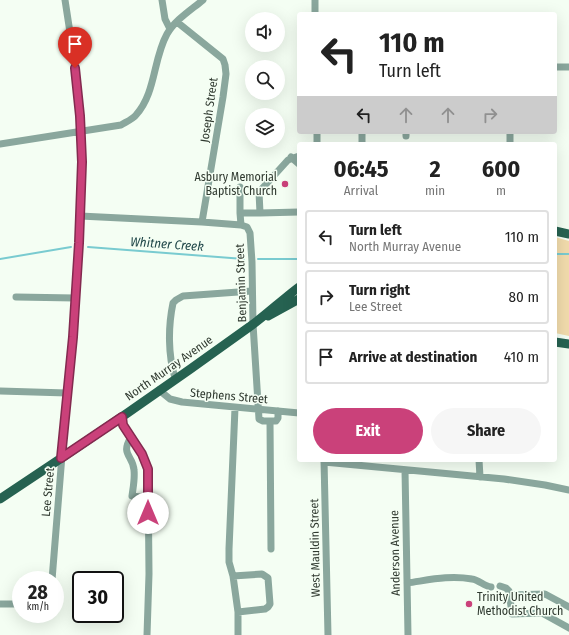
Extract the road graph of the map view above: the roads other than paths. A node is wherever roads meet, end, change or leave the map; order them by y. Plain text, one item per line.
1 (65, 0) edge
2 (162, 0) edge
3 (203, 0) edge
4 (315, 0) edge
5 (315, 12) edge
6 (177, 22) junction
7 (170, 29) junction
8 (557, 67) edge
9 (569, 67) edge
10 (81, 132) junction
11 (0, 144) edge
12 (295, 157) edge
13 (240, 187) dead end
14 (297, 212) edge
15 (240, 213) junction
16 (260, 213) junction
17 (80, 216) junction
18 (202, 222) junction
19 (240, 225) junction
20 (557, 231) edge
21 (569, 234) edge
22 (297, 288) edge
23 (252, 291) junction
24 (16, 297) dead end
25 (75, 298) junction
26 (297, 300) edge
27 (253, 324) junction
28 (557, 342) edge
29 (569, 344) edge
30 (175, 378) junction
31 (159, 390) junction
32 (0, 391) edge
33 (67, 393) junction
34 (235, 408) junction
35 (257, 410) junction
36 (278, 411) junction
37 (297, 413) edge
38 (122, 417) junction
39 (270, 421) junction
40 (131, 437) junction
41 (61, 458) junction
42 (324, 462) edge
43 (333, 462) edge
44 (479, 462) edge
45 (405, 470) junction
46 (480, 477) junction
47 (569, 490) edge
48 (148, 498) junction
49 (0, 499) edge
50 (271, 549) dead end
51 (53, 571) edge
52 (233, 576) junction
53 (407, 583) junction
54 (500, 586) dead end
55 (491, 587) dead end
56 (510, 596) junction
57 (0, 604) edge
58 (12, 604) edge
59 (569, 607) edge
60 (238, 612) junction
61 (569, 628) edge
62 (147, 635) edge
63 (238, 635) edge
64 (328, 635) edge
65 (408, 635) edge

1 - 10 street, Lee Street
2 - 7 street
3 - 6 street
4 - 5 street
6 - 7 street
6 - 18 street, Joseph Street
7 - 10 street
8 - 9 street
10 - 11 street
10 - 17 street, Lee Street
12 - 16 street
13 - 15 street
14 - 16 street
15 - 16 street
15 - 19 street
17 - 18 street
17 - 25 street, Lee Street
18 - 19 street
19 - 23 street, Benjamin Street
20 - 21 main road
22 - 27 main road, North Murray Avenue
23 - 27 street, Benjamin Street
23 - 30 street
24 - 25 street
25 - 33 street, Lee Street
26 - 27 main road, North Murray Avenue
27 - 30 main road, North Murray Avenue
27 - 35 street, Benjamin Street
28 - 29 main road
30 - 31 main road, North Murray Avenue
31 - 34 street, Stephens Street
31 - 38 main road, North Murray Avenue
32 - 33 street
33 - 41 street, Lee Street
34 - 35 street, Stephens Street
34 - 52 street
35 - 36 street, Stephens Street
35 - 39 street
36 - 37 street, Stephens Street
36 - 39 street
38 - 40 street
38 - 41 main road, North Murray Avenue
39 - 50 street
40 - 48 street
40 - 48 street
41 - 49 main road, North Murray Avenue
41 - 51 street, Lee Street
42 - 64 street, West Mauldin Street
43 - 45 street
44 - 46 street
45 - 46 street
45 - 53 street, Anderson Avenue
46 - 47 street
48 - 62 street
52 - 60 street
52 - 60 street
53 - 55 street
53 - 65 street, Anderson Avenue
54 - 56 street
56 - 59 street
56 - 61 street
57 - 58 street
60 - 63 street

